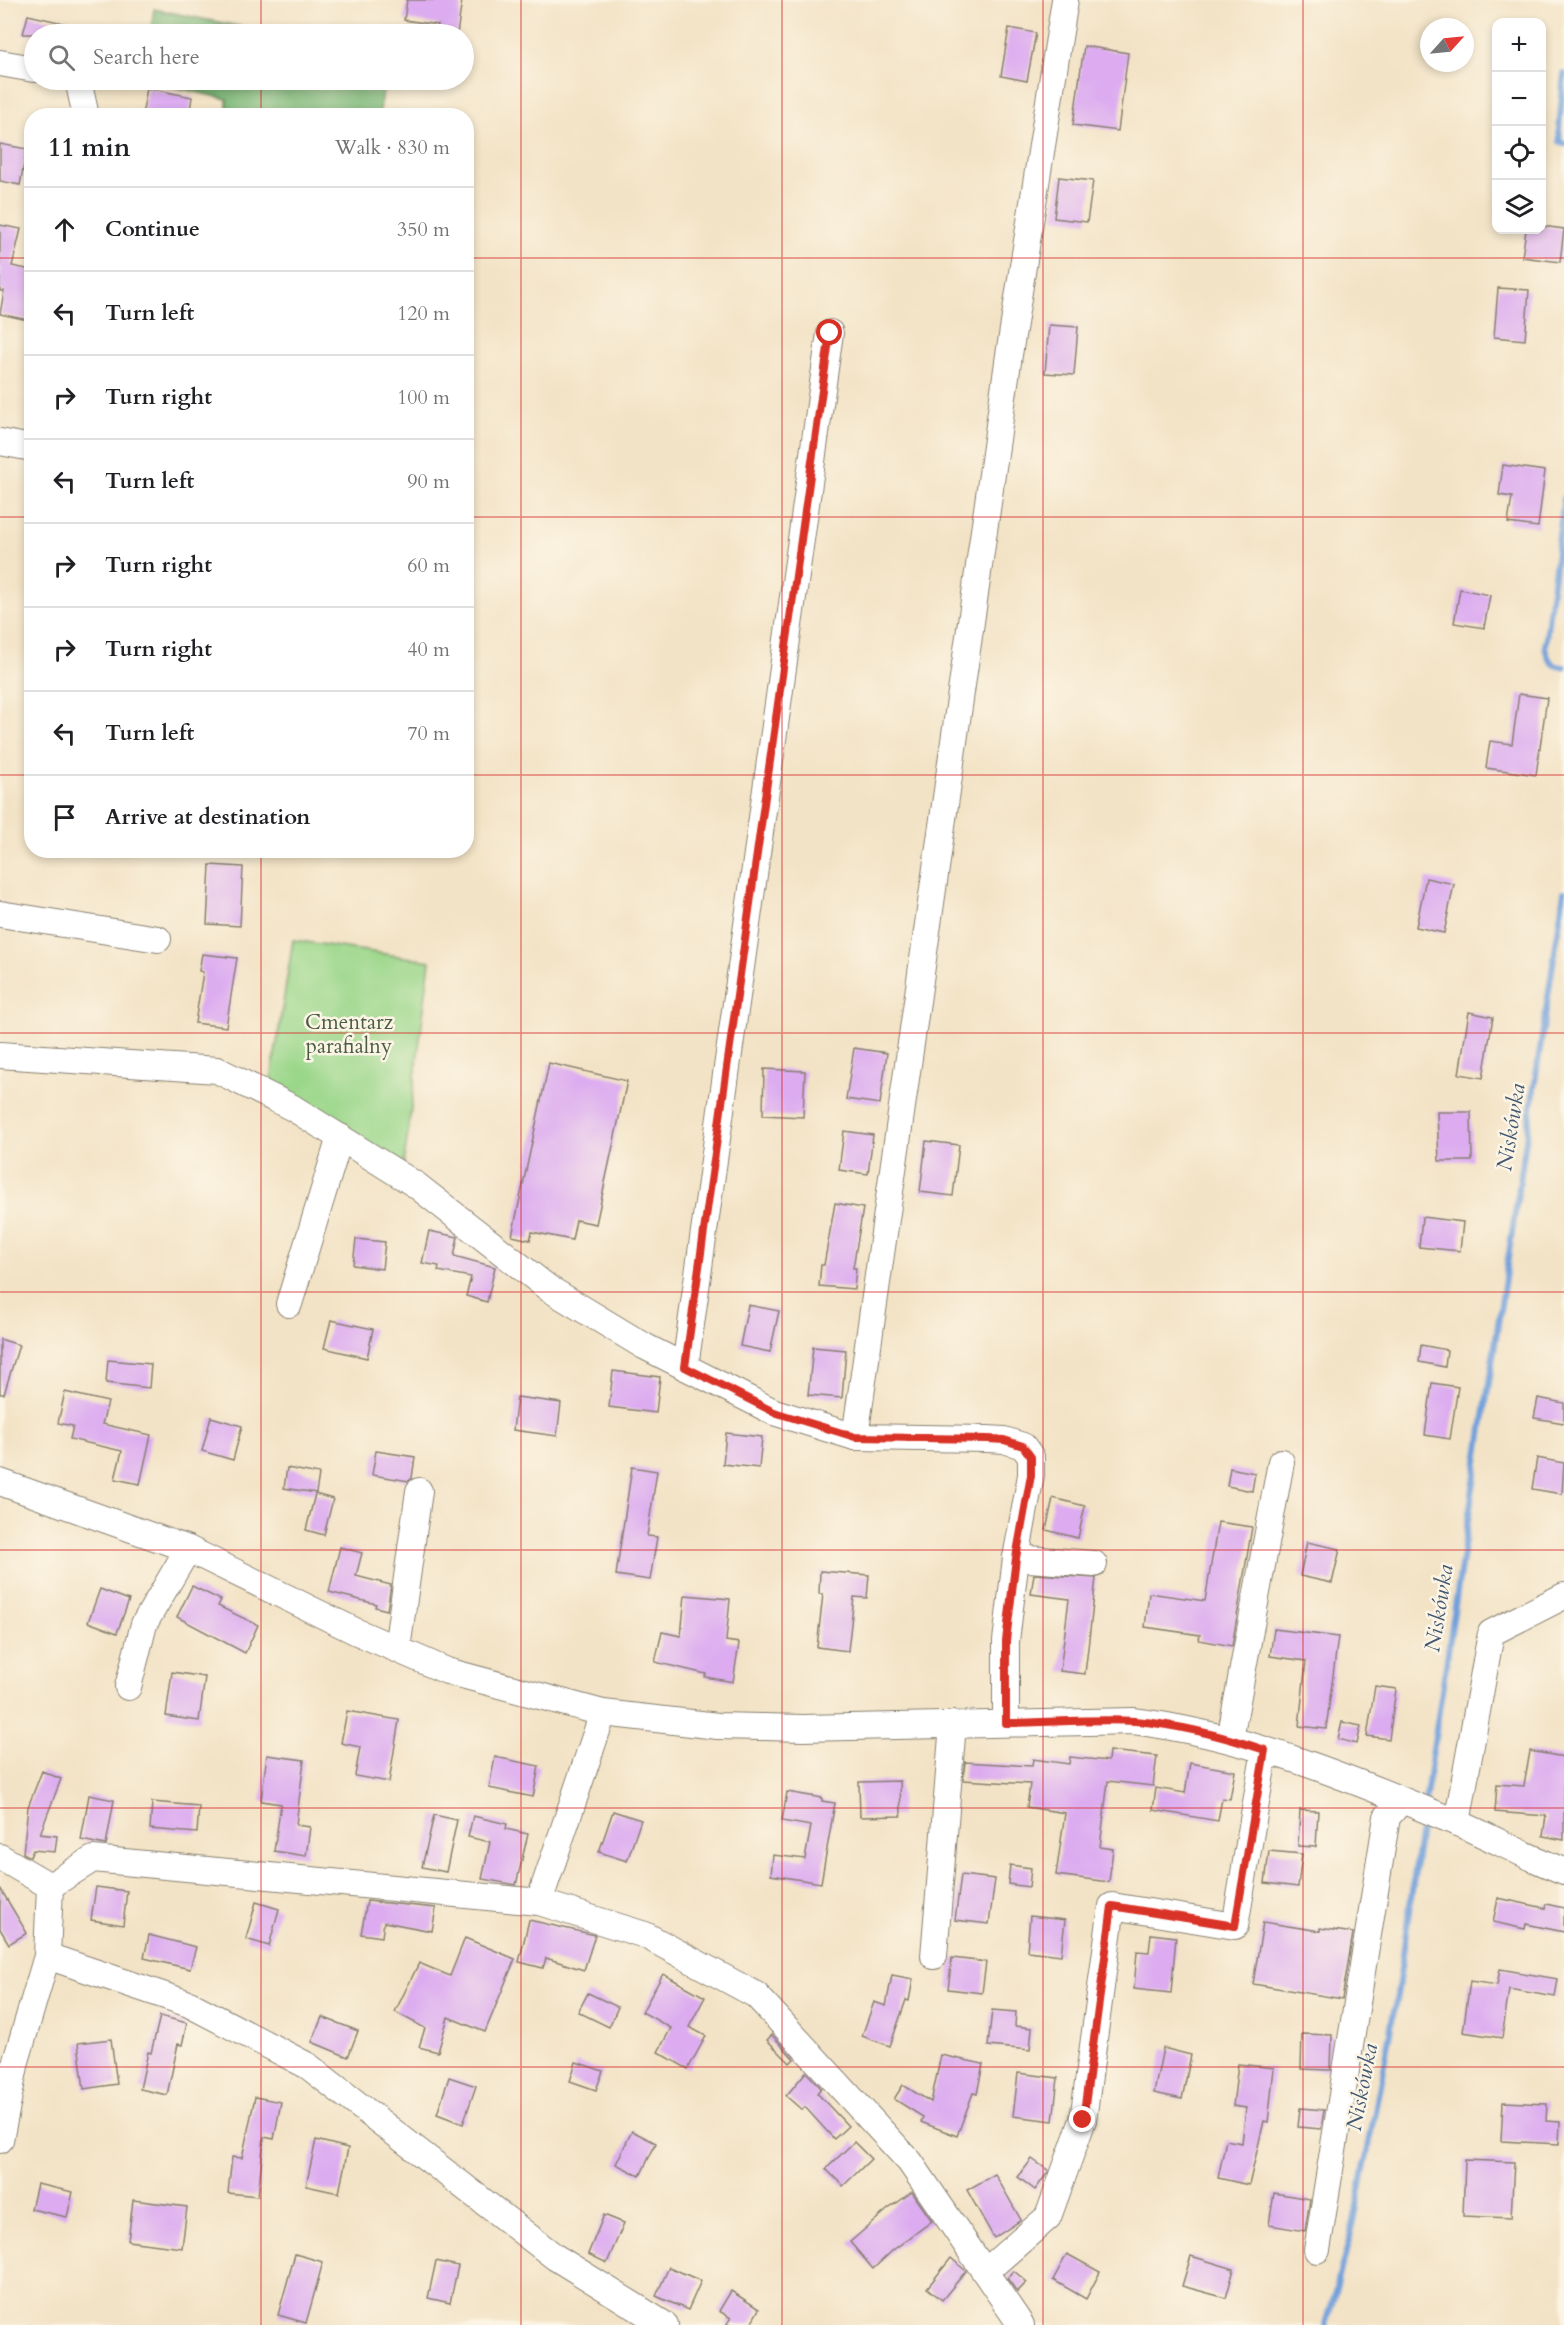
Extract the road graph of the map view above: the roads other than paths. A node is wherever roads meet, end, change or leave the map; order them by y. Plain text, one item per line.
1 (1065, 0) edge
2 (0, 63) edge
3 (24, 67) edge
4 (80, 90) edge
5 (84, 108) edge
6 (830, 333) dead end
7 (0, 442) edge
8 (24, 446) edge
9 (0, 914) edge
10 (158, 939) dead end
11 (0, 1056) edge
12 (340, 1137) junction
13 (289, 1304) dead end
14 (685, 1367) junction
15 (855, 1437) junction
16 (1281, 1462) dead end
17 (0, 1482) edge
18 (419, 1491) dead end
19 (188, 1549) junction
20 (1016, 1558) junction
21 (1094, 1564) dead end
22 (1564, 1596) edge
23 (397, 1649) junction
24 (128, 1687) dead end
25 (603, 1713) junction
26 (1006, 1723) junction
27 (953, 1724) junction
28 (1230, 1738) junction
29 (1265, 1750) junction
30 (1406, 1803) junction
31 (1453, 1822) junction
32 (0, 1857) edge
33 (1564, 1871) edge
34 (50, 1886) junction
35 (539, 1902) junction
36 (47, 1956) junction
37 (934, 1956) dead end
38 (8, 2064) edge
39 (0, 2140) edge
40 (1317, 2250) dead end
41 (985, 2272) junction
42 (665, 2325) edge
43 (1021, 2325) edge

1 - 15 street
2 - 3 street
4 - 5 street
6 - 14 street
7 - 8 street
9 - 10 street
11 - 12 street
12 - 13 street
12 - 14 street
14 - 15 street
15 - 20 street
16 - 28 street
17 - 19 street
18 - 23 street
19 - 23 street
19 - 24 street
20 - 21 street
20 - 26 street
22 - 31 street
23 - 25 street
25 - 27 street
25 - 35 street
26 - 27 street
26 - 28 street
27 - 37 street
28 - 29 street
29 - 30 street
29 - 41 street
30 - 31 street
30 - 40 street
31 - 33 street
32 - 34 street
34 - 35 street
34 - 36 street
35 - 41 street
36 - 38 street
36 - 42 street
38 - 39 street
41 - 43 street

